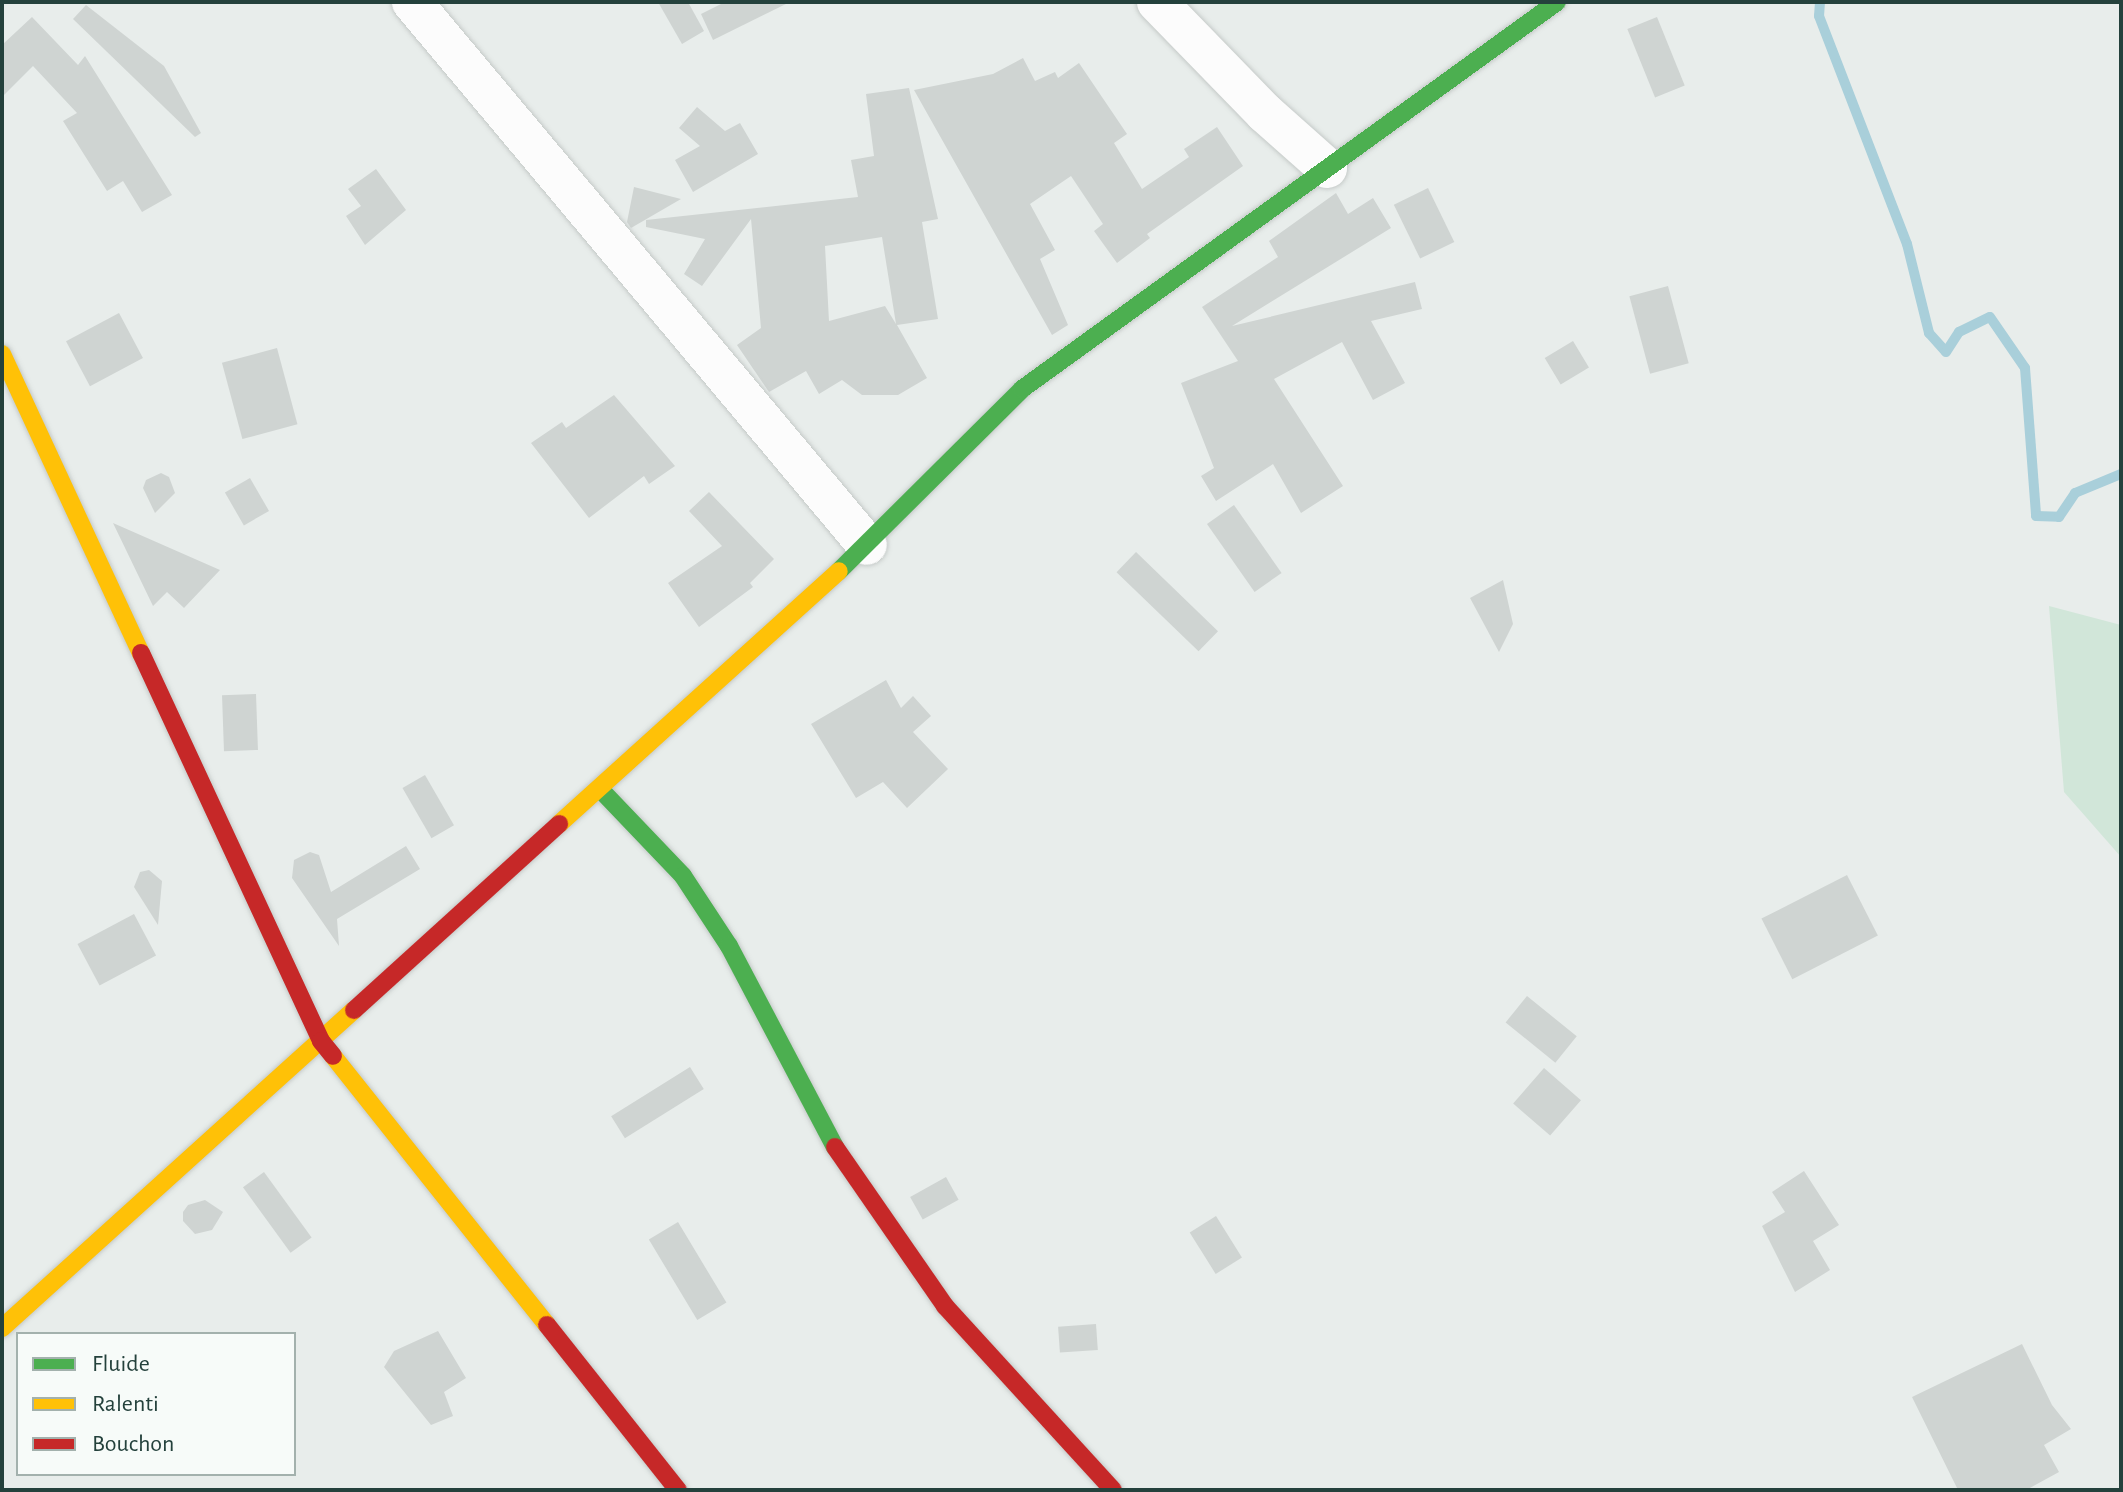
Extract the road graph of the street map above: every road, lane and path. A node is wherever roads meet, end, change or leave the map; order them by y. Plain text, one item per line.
1 (412, 2) edge
2 (1157, 2) edge
3 (1557, 2) edge
4 (1327, 168) junction
5 (2, 354) edge
6 (867, 545) junction
7 (600, 789) junction
8 (321, 1041) junction
9 (2, 1328) edge
10 (678, 1490) edge
11 (1113, 1490) edge

1 - 6 street
2 - 4 street
3 - 4 street
4 - 6 street
5 - 8 street
6 - 7 street
7 - 8 street
7 - 11 street
8 - 9 street
8 - 10 street

